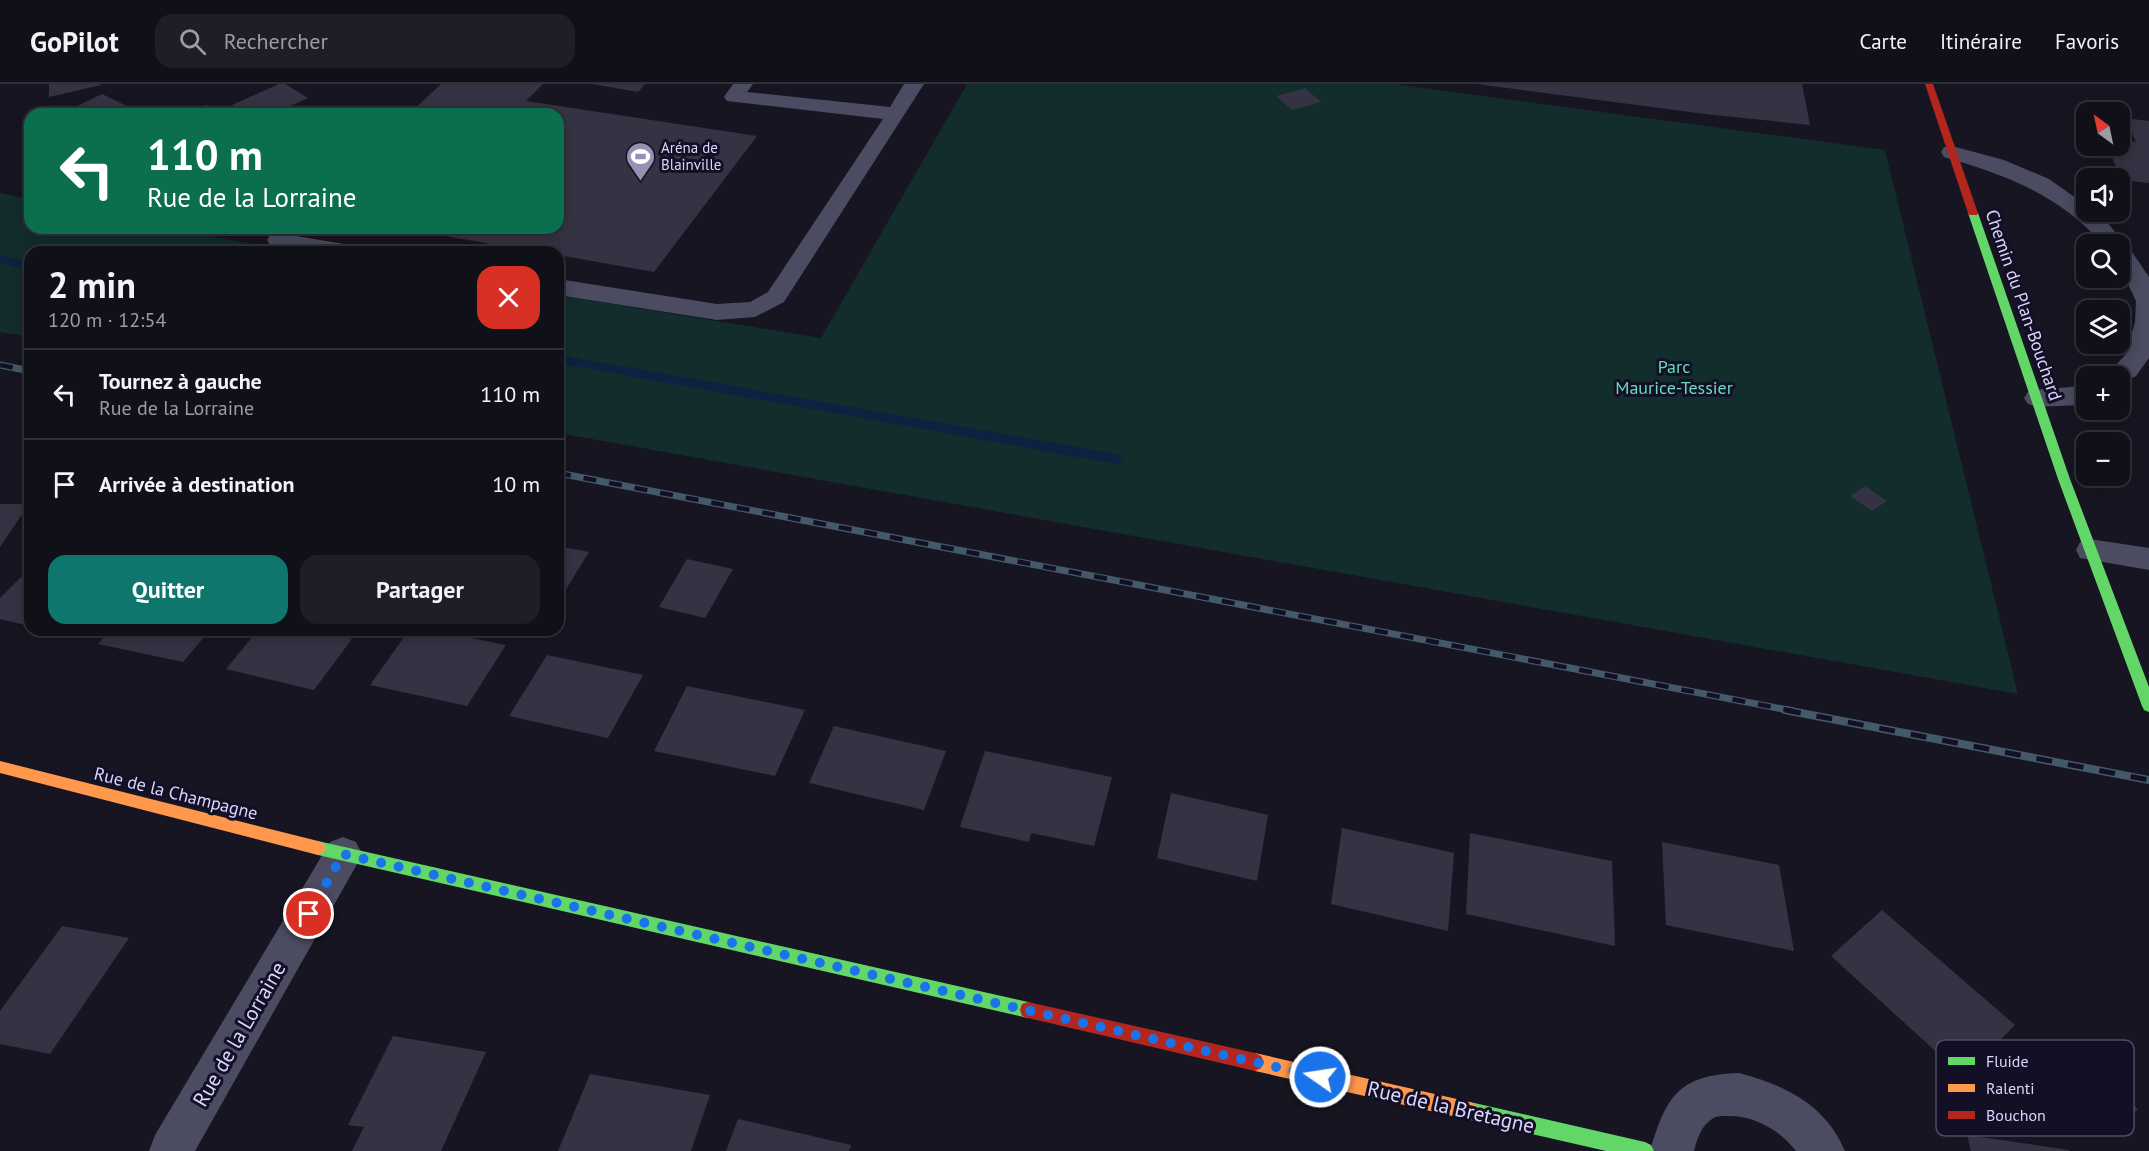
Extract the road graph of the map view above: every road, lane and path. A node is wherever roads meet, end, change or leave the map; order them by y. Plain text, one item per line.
1 (743, 84) edge
2 (914, 84) edge
3 (1929, 84) edge
4 (896, 114) junction
5 (1952, 152) junction
6 (2106, 234) edge
7 (278, 240) dead end
8 (314, 246) edge
9 (2130, 268) edge
10 (564, 288) edge
11 (2130, 367) edge
12 (2076, 396) edge
13 (2037, 398) junction
14 (2090, 550) junction
15 (2149, 559) edge
16 (2149, 706) edge
17 (0, 767) edge
18 (343, 854) junction
19 (171, 1151) edge
20 (1645, 1151) edge
21 (1672, 1151) edge
22 (1823, 1151) edge

1 - 4 lane
2 - 4 lane
3 - 5 street, Chemin du Plan-Bouchard
4 - 10 lane
5 - 6 lane
5 - 13 street, Chemin du Plan-Bouchard
7 - 8 lane
9 - 11 lane
12 - 13 lane
13 - 14 street, Chemin du Plan-Bouchard
14 - 15 lane
14 - 16 street, Chemin du Plan-Bouchard
17 - 18 street, Rue de la Champagne
18 - 19 street, Rue de la Lorraine
18 - 20 street, Rue de la Bretagne
21 - 22 street

